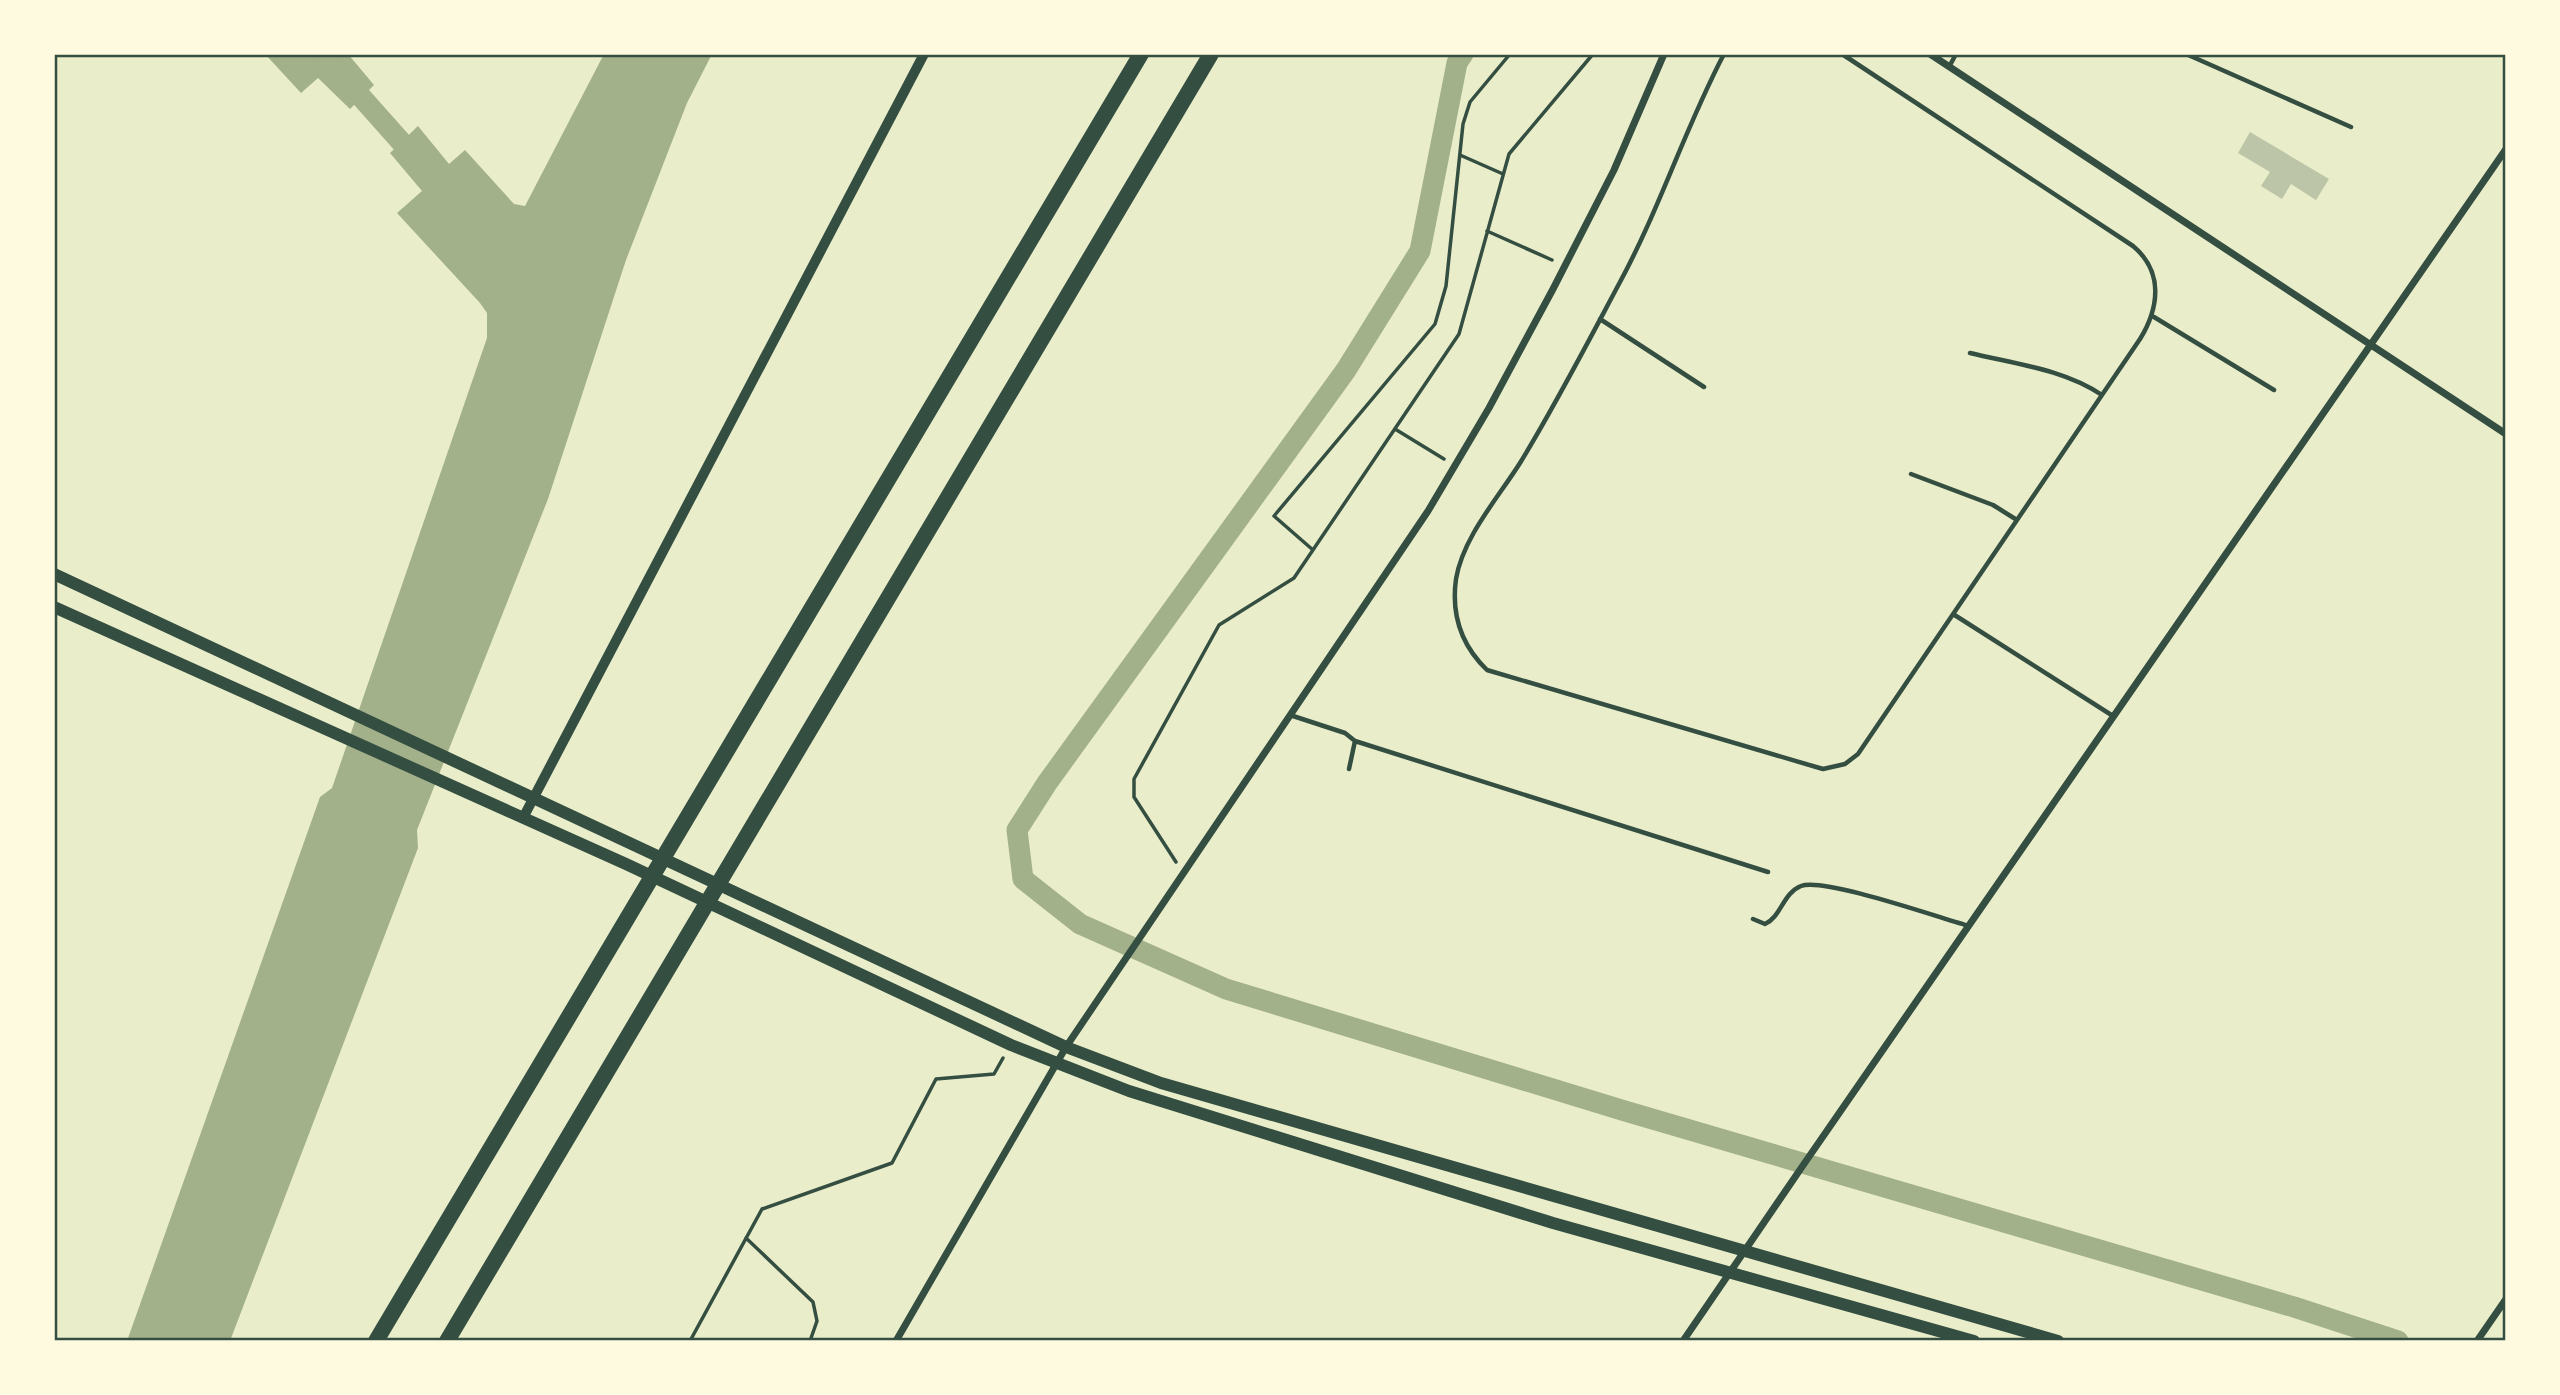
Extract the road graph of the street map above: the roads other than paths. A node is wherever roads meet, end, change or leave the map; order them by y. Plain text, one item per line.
1 (924, 54) edge
2 (1141, 54) edge
3 (1211, 54) edge
4 (1664, 54) edge
5 (1724, 54) edge
6 (1842, 54) edge
7 (1930, 54) edge
8 (1956, 54) edge
9 (2186, 54) edge
10 (1949, 67) junction
11 (2351, 127) dead end
12 (2506, 149) edge
13 (2154, 317) junction
14 (1600, 319) junction
15 (2369, 344) junction
16 (1970, 353) dead end
17 (1704, 387) dead end
18 (2274, 390) dead end
19 (2102, 395) junction
20 (2506, 435) edge
21 (1912, 474) dead end
22 (2017, 520) junction
23 (54, 574) edge
24 (54, 607) edge
25 (1953, 614) junction
26 (1290, 715) junction
27 (2113, 716) junction
28 (1355, 741) junction
29 (1349, 769) dead end
30 (534, 799) junction
31 (523, 818) junction
32 (1768, 873) dead end
33 (1753, 919) dead end
34 (1969, 926) junction
35 (1066, 1047) junction
36 (1056, 1063) junction
37 (1745, 1250) junction
38 (1731, 1270) junction
39 (2506, 1299) edge
40 (376, 1341) edge
41 (447, 1341) edge
42 (896, 1341) edge
43 (1683, 1341) edge
44 (1974, 1341) edge
45 (2058, 1341) edge
46 (2477, 1341) edge

1 - 30 street
2 - 40 highway
3 - 41 highway
4 - 26 street
5 - 14 lane
6 - 13 lane
7 - 10 street
8 - 10 lane
9 - 11 lane
10 - 15 street
12 - 15 street
13 - 18 lane
13 - 19 lane
14 - 17 lane
14 - 25 lane
15 - 20 street
15 - 27 street
16 - 19 lane
19 - 22 lane
21 - 22 lane
22 - 25 lane
23 - 30 main road
24 - 31 main road
25 - 27 lane
26 - 28 lane
26 - 35 street
27 - 34 street
28 - 29 lane
28 - 32 lane
30 - 31 street
30 - 35 main road
31 - 36 main road
33 - 34 lane
34 - 37 street
35 - 36 street
35 - 37 main road
36 - 38 main road
36 - 42 street
37 - 38 street
37 - 45 main road
38 - 43 street
38 - 44 main road
39 - 46 street

